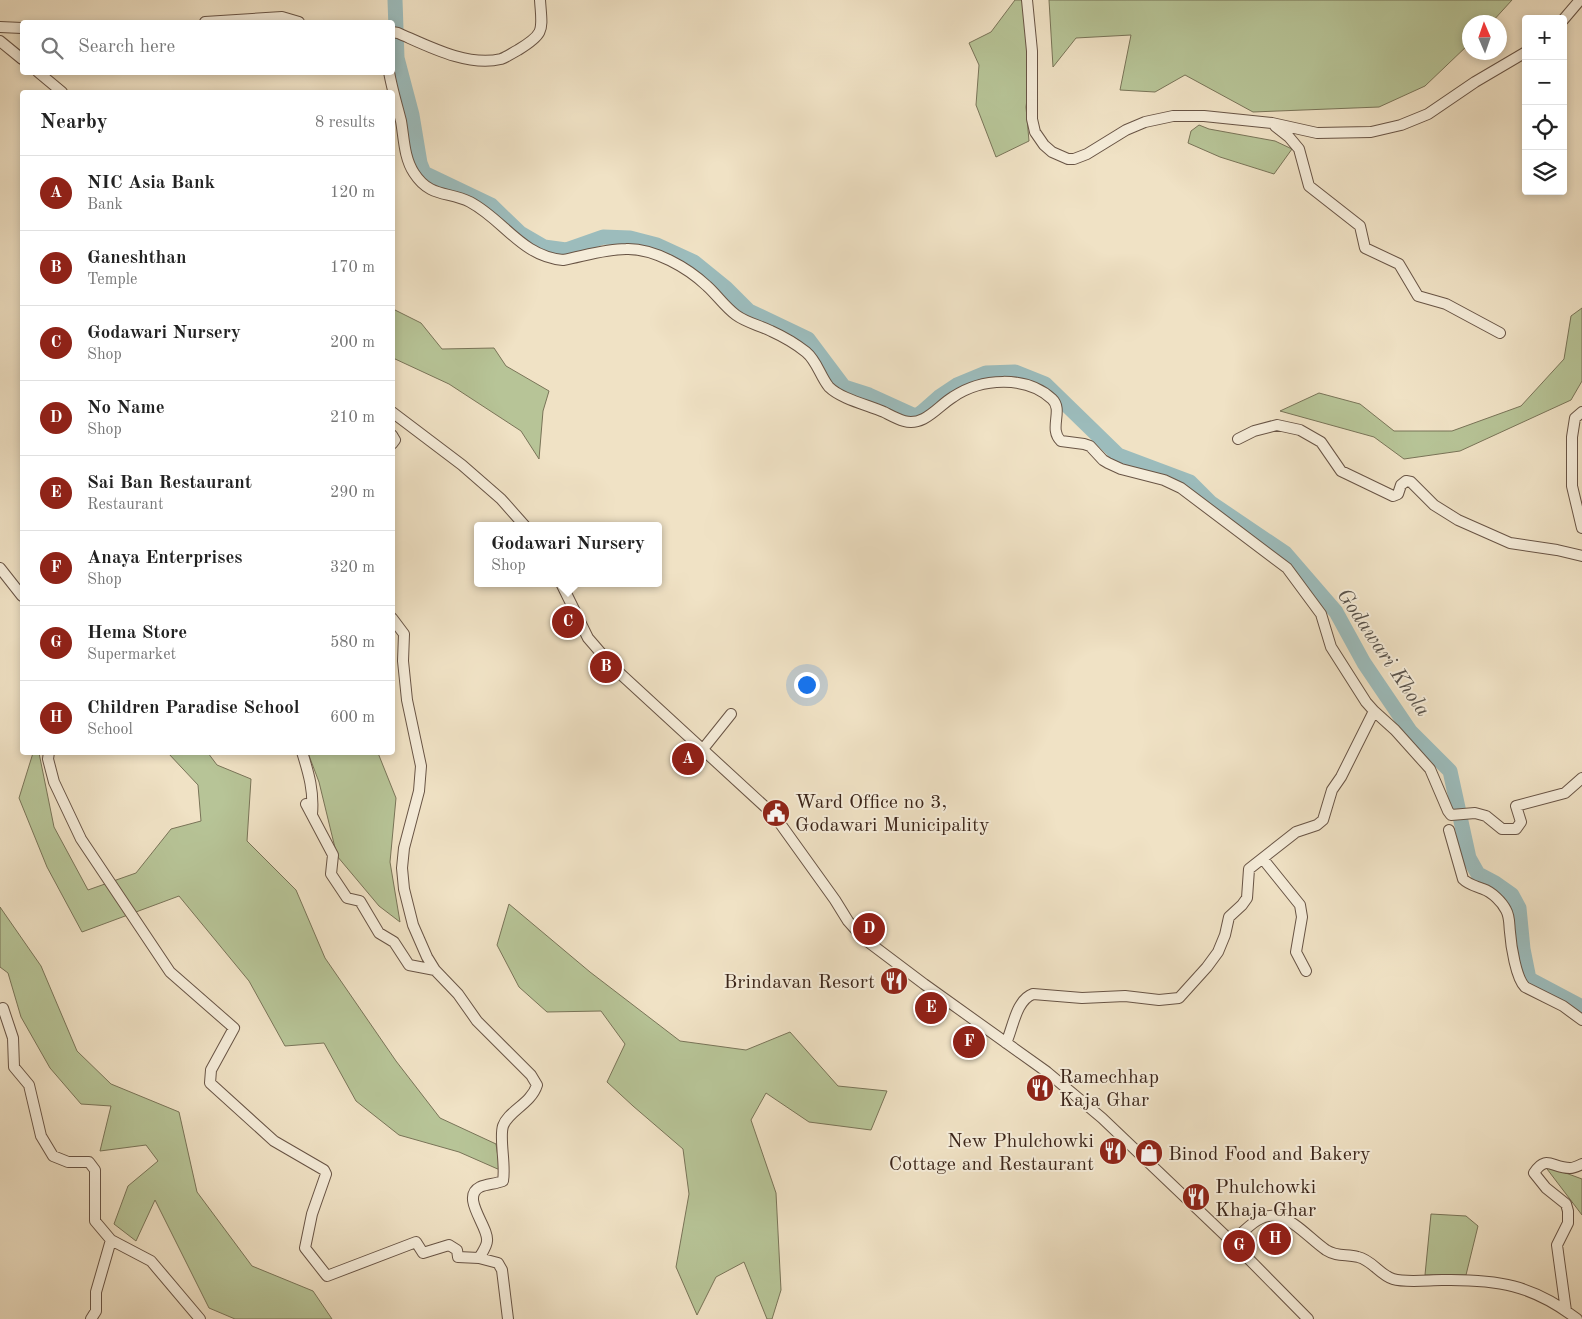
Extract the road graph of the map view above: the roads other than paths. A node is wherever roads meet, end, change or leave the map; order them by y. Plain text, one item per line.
1 (540, 0) edge
2 (1027, 0) edge
3 (1580, 0) edge
4 (1567, 15) edge
5 (236, 20) edge
6 (292, 20) edge
7 (0, 27) edge
8 (20, 28) edge
9 (395, 32) edge
10 (0, 40) edge
11 (1522, 54) edge
12 (20, 58) edge
13 (42, 75) edge
14 (390, 75) edge
15 (60, 90) edge
16 (394, 90) edge
17 (395, 96) edge
18 (1272, 123) junction
19 (1500, 332) dead end
20 (1582, 412) edge
21 (395, 414) edge
22 (1238, 439) dead end
23 (522, 522) edge
24 (1582, 528) edge
25 (1582, 556) edge
26 (0, 568) edge
27 (563, 587) edge
28 (20, 593) edge
29 (395, 622) edge
30 (1374, 711) junction
31 (731, 714) dead end
32 (704, 749) junction
33 (49, 755) edge
34 (303, 755) edge
35 (1582, 778) edge
36 (306, 804) dead end
37 (312, 814) junction
38 (1449, 830) dead end
39 (1263, 859) junction
40 (435, 970) junction
41 (1306, 971) dead end
42 (3, 1008) dead end
43 (1582, 1020) edge
44 (1006, 1043) junction
45 (1582, 1164) edge
46 (111, 1240) junction
47 (1232, 1242) junction
48 (479, 1258) junction
49 (1566, 1311) junction
50 (91, 1319) edge
51 (200, 1319) edge
52 (508, 1319) edge
53 (1308, 1319) edge
54 (1577, 1319) edge

1 - 9 street
2 - 18 street
3 - 4 street
5 - 6 street
7 - 8 street
10 - 12 street
11 - 18 street
13 - 15 street
14 - 16 street
17 - 30 street
18 - 19 street
20 - 24 street
21 - 23 street
22 - 25 street
26 - 28 street
27 - 32 street
29 - 40 street
30 - 35 street
30 - 39 street
31 - 32 street
32 - 44 street
33 - 48 street
34 - 37 street
36 - 37 street
37 - 40 street
38 - 43 street
39 - 41 street
39 - 44 street
40 - 48 street
42 - 46 street
44 - 47 street
45 - 49 street
46 - 50 street
46 - 51 street
47 - 49 street
47 - 53 street
48 - 52 street
49 - 54 street

